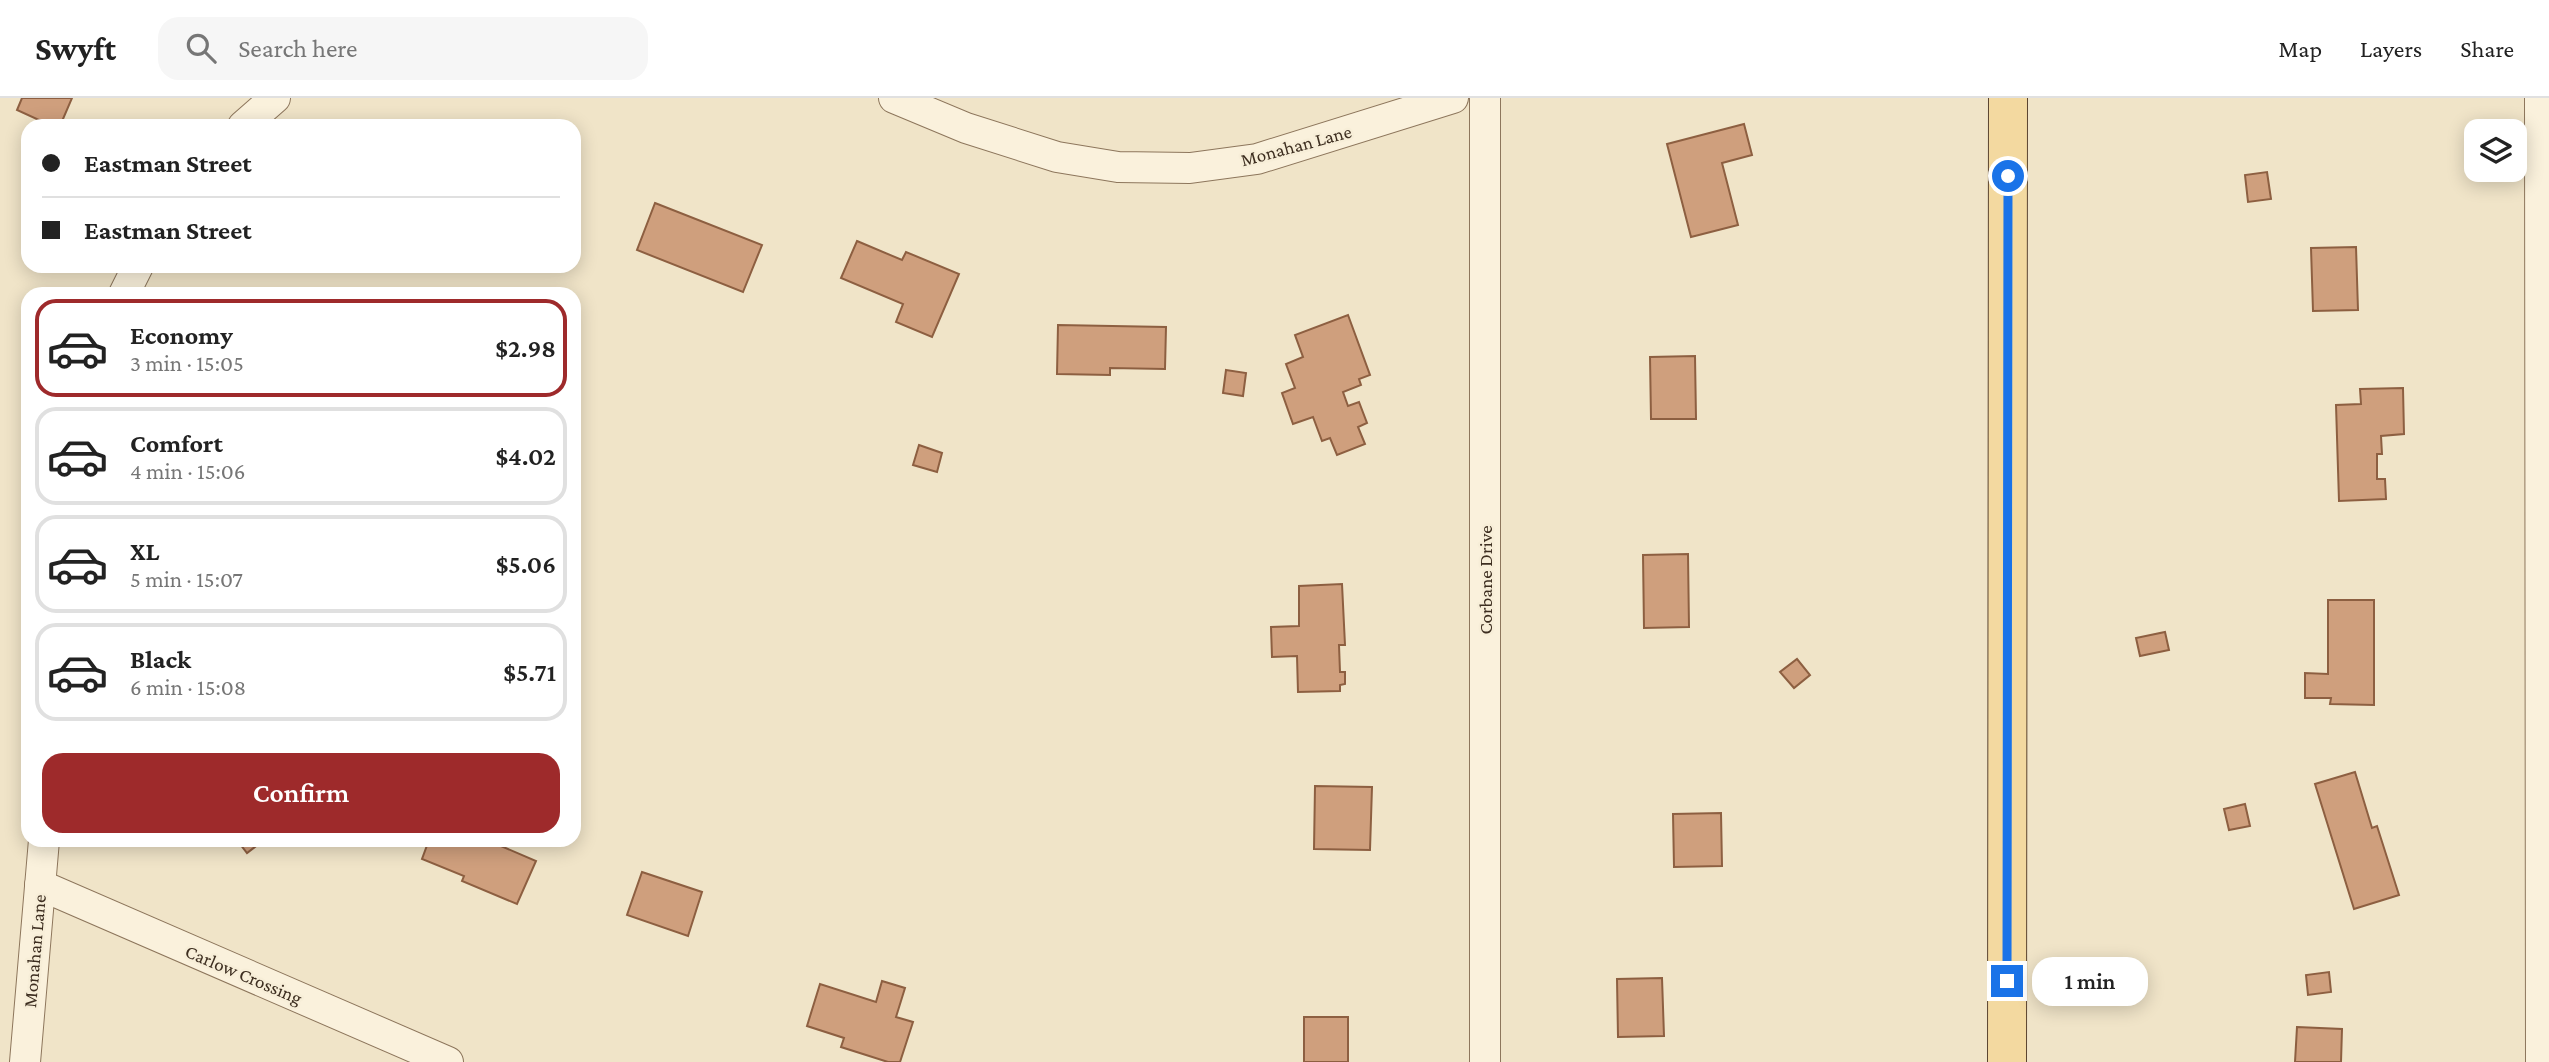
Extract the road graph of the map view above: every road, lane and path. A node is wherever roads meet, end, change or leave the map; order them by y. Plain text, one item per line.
1 (275, 98) edge
2 (894, 98) edge
3 (1453, 98) edge
4 (1485, 98) edge
5 (2008, 98) edge
6 (2540, 98) edge
7 (251, 119) edge
8 (43, 847) edge
9 (40, 885) junction
10 (24, 1062) edge
11 (448, 1062) edge
12 (1485, 1062) edge
13 (2007, 1062) edge
14 (2541, 1062) edge

1 - 7 street
2 - 3 street, Monahan Lane
4 - 12 street, Corbane Drive
5 - 13 main road
6 - 14 street
8 - 9 street, Monahan Lane
9 - 10 street, Monahan Lane
9 - 11 street, Carlow Crossing

